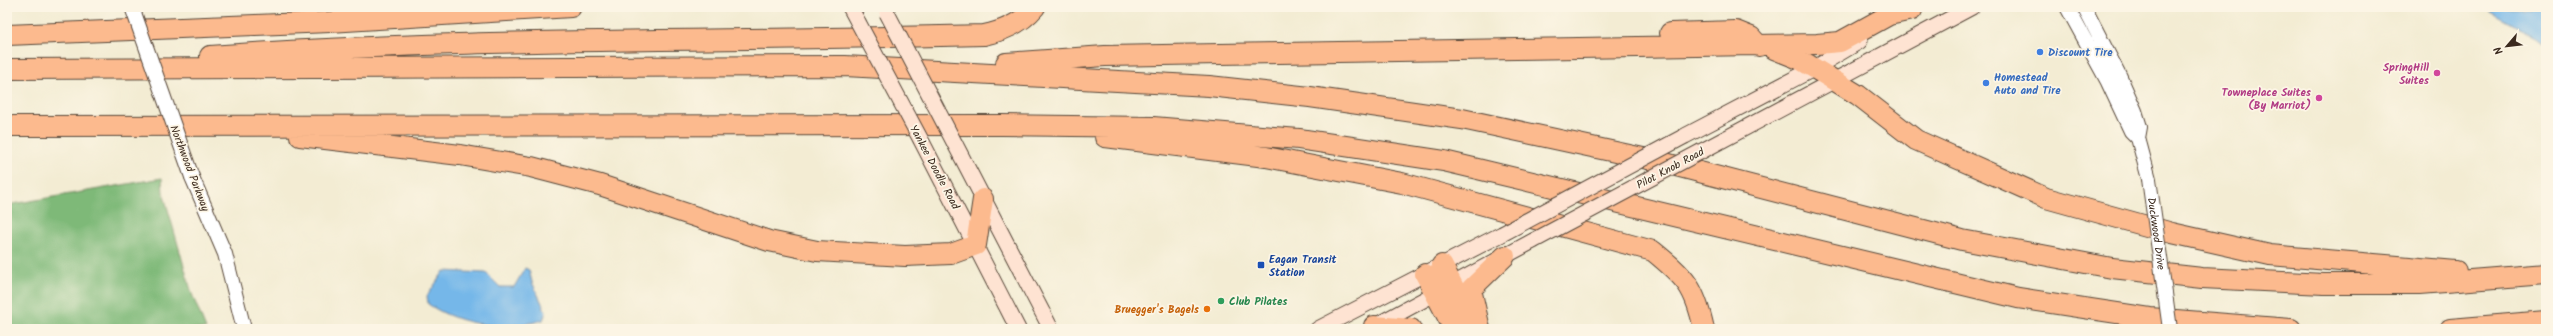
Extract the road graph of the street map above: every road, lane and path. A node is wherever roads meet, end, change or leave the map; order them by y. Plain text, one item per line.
1 (132, 7) edge
2 (571, 7) edge
3 (850, 7) edge
4 (1035, 7) edge
5 (1972, 7) edge
6 (2067, 7) edge
7 (2084, 7) edge
8 (1915, 9) edge
9 (886, 10) edge
10 (7, 35) edge
11 (1762, 46) junction
12 (7, 69) edge
13 (39, 69) junction
14 (938, 69) junction
15 (1813, 69) junction
16 (1835, 81) junction
17 (1001, 125) junction
18 (7, 126) edge
19 (207, 126) junction
20 (2138, 138) junction
21 (983, 199) junction
22 (976, 245) junction
23 (1505, 256) junction
24 (1434, 270) junction
25 (2546, 274) edge
26 (2522, 277) junction
27 (1443, 288) junction
28 (2546, 321) edge
29 (1371, 328) edge
30 (244, 329) edge
31 (1018, 329) edge
32 (1051, 329) edge
33 (1318, 329) edge
34 (1411, 329) edge
35 (1454, 329) edge
36 (1475, 329) edge
37 (1480, 329) edge
38 (1704, 329) edge
39 (2170, 329) edge
40 (2291, 329) edge
41 (2450, 329) edge

1 - 30 street, Northwood Parkway, bridge
2 - 10 highway
3 - 22 main road, Yankee Doodle Road, bridge
4 - 13 highway
5 - 16 main road, Pilot Knob Road
6 - 20 street, Duckwood Drive
7 - 20 street, Duckwood Drive
8 - 11 highway
8 - 15 main road, Pilot Knob Road
9 - 21 main road, bridge
11 - 14 highway
11 - 15 highway
12 - 13 highway
13 - 14 highway
14 - 26 highway
15 - 16 highway
15 - 24 main road, Pilot Knob Road, bridge
16 - 23 main road, Pilot Knob Road, bridge
16 - 26 highway
17 - 19 highway
17 - 38 highway
17 - 40 highway
18 - 19 highway
19 - 22 highway
20 - 39 street, Duckwood Drive, bridge
21 - 22 highway
21 - 32 main road
22 - 31 main road, Yankee Doodle Road
23 - 27 main road, Pilot Knob Road
23 - 37 highway
24 - 27 highway
24 - 33 main road, Pilot Knob Road
25 - 26 highway
27 - 29 main road, Pilot Knob Road
27 - 35 highway
27 - 36 highway
28 - 41 highway
29 - 34 highway

